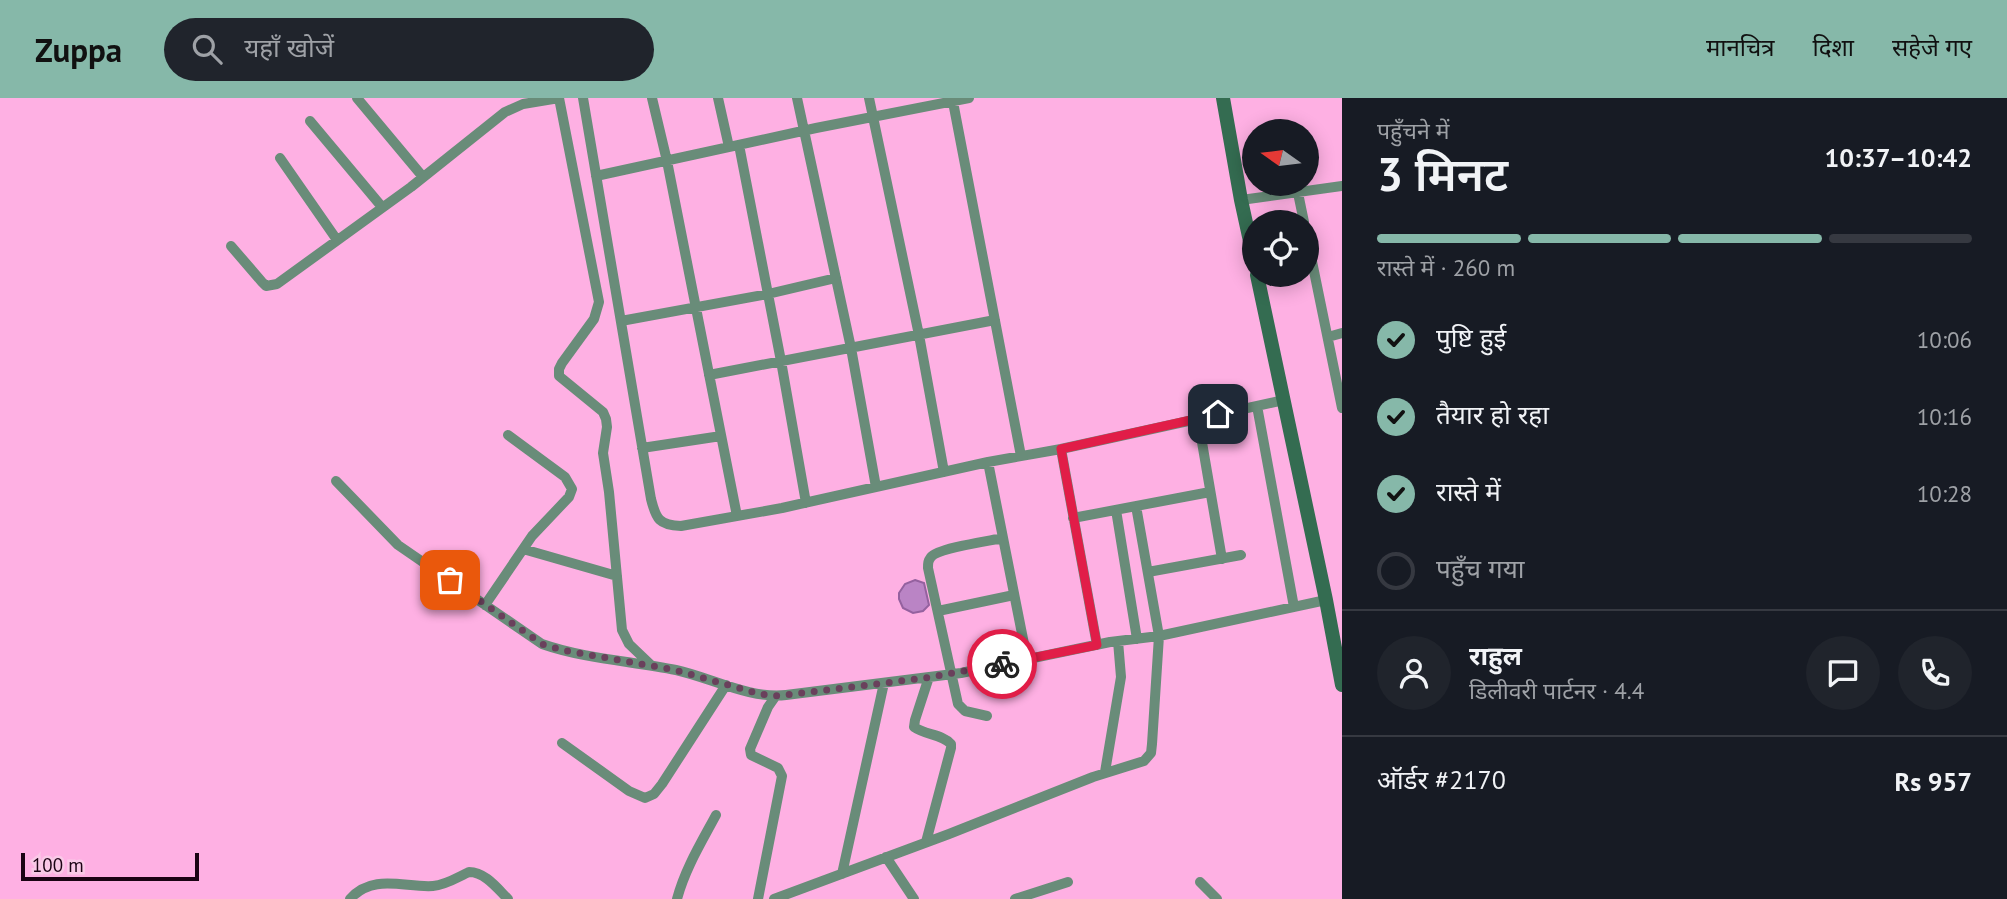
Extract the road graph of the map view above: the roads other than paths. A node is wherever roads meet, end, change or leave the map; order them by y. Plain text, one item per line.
1 (357, 98) edge
2 (583, 98) edge
3 (652, 98) edge
4 (718, 98) edge
5 (797, 98) edge
6 (869, 98) edge
7 (969, 98) edge
8 (1223, 98) edge
9 (936, 101) edge
10 (953, 102) junction
11 (873, 117) junction
12 (310, 121) dead end
13 (803, 131) junction
14 (734, 146) junction
15 (280, 158) dead end
16 (667, 161) junction
17 (596, 176) junction
18 (423, 177) junction
19 (1342, 186) edge
20 (1320, 189) edge
21 (1270, 196) edge
22 (1241, 200) junction
23 (382, 207) junction
24 (1243, 210) edge
25 (337, 240) junction
26 (231, 246) dead end
27 (836, 278) junction
28 (1260, 287) edge
29 (1318, 287) edge
30 (768, 294) junction
31 (696, 308) junction
32 (995, 320) junction
33 (621, 321) junction
34 (1342, 333) edge
35 (919, 335) junction
36 (1328, 337) junction
37 (851, 348) junction
38 (781, 361) junction
39 (709, 375) junction
40 (1284, 400) junction
41 (1257, 406) junction
42 (1342, 408) edge
43 (1198, 419) junction
44 (508, 435) dead end
45 (721, 436) junction
46 (642, 448) junction
47 (1061, 449) junction
48 (1021, 456) junction
49 (988, 462) junction
50 (944, 472) junction
51 (336, 481) dead end
52 (876, 487) junction
53 (1210, 492) junction
54 (806, 503) junction
55 (1136, 506) junction
56 (1116, 510) junction
57 (737, 516) junction
58 (1073, 518) junction
59 (1003, 538) junction
60 (523, 549) junction
61 (1241, 555) dead end
62 (1222, 559) junction
63 (1148, 572) junction
64 (617, 576) junction
65 (1014, 595) junction
66 (1326, 600) junction
67 (485, 605) junction
68 (1294, 607) junction
69 (938, 611) junction
70 (1159, 636) junction
71 (1137, 639) junction
72 (1118, 641) junction
73 (1097, 645) junction
74 (1027, 659) junction
75 (652, 666) junction
76 (953, 674) junction
77 (929, 677) junction
78 (884, 683) junction
79 (726, 685) junction
80 (1342, 685) edge
81 (775, 696) junction
82 (987, 716) dead end
83 (562, 743) dead end
84 (1105, 772) junction
85 (716, 815) dead end
86 (926, 842) junction
87 (886, 857) junction
88 (842, 874) junction
89 (1068, 882) dead end
90 (1200, 882) dead end
91 (351, 899) edge
92 (508, 899) edge
93 (677, 899) edge
94 (758, 899) edge
95 (774, 899) edge
96 (914, 899) edge
97 (1015, 899) edge
98 (1217, 899) edge

1 - 18 street
2 - 17 street
3 - 16 street
4 - 14 street
5 - 13 street
6 - 11 street
7 - 10 street
8 - 22 street
9 - 10 street
9 - 11 street
10 - 32 street
11 - 13 street
11 - 35 street
12 - 23 street
13 - 14 street
13 - 27 street
14 - 16 street
14 - 30 street
15 - 25 street
16 - 17 street
16 - 31 street
17 - 33 street
18 - 23 street
18 - 64 street
19 - 20 street
21 - 22 street
22 - 24 street
23 - 25 street
25 - 26 street
27 - 30 street
27 - 37 street
28 - 40 street
29 - 36 street
30 - 31 street
30 - 38 street
31 - 33 street
31 - 39 street
32 - 35 street
32 - 48 street
33 - 46 street
34 - 36 street
35 - 37 street
35 - 50 street
36 - 42 street
37 - 38 street
37 - 52 street
38 - 39 street
38 - 54 street
39 - 45 street
40 - 41 street
40 - 66 street
41 - 43 street
41 - 68 street
43 - 47 street
43 - 53 street
44 - 60 street
45 - 46 street
45 - 57 street
46 - 57 street
47 - 48 street
47 - 58 street
48 - 49 street
49 - 50 street
49 - 59 street
50 - 52 street
51 - 67 street
52 - 54 street
53 - 55 street
53 - 62 street
54 - 57 street
55 - 56 street
55 - 63 street
56 - 58 street
56 - 71 street
58 - 73 street
59 - 65 street
59 - 69 street
60 - 64 street
60 - 67 street
61 - 62 street
62 - 63 street
63 - 70 street
64 - 75 street
65 - 69 street
65 - 74 street
66 - 68 street
66 - 80 street
67 - 75 street
68 - 70 street
69 - 76 street
70 - 71 street
70 - 84 street
71 - 72 street
72 - 73 street
72 - 84 street
73 - 74 street
74 - 76 street
75 - 79 street
76 - 77 street
76 - 82 street
77 - 78 street
77 - 86 street
78 - 81 street
78 - 88 street
79 - 81 street
79 - 83 street
81 - 94 street
84 - 86 street
85 - 93 street
86 - 87 street
87 - 88 street
87 - 96 street
88 - 95 street
89 - 97 street
90 - 98 street
91 - 92 street

